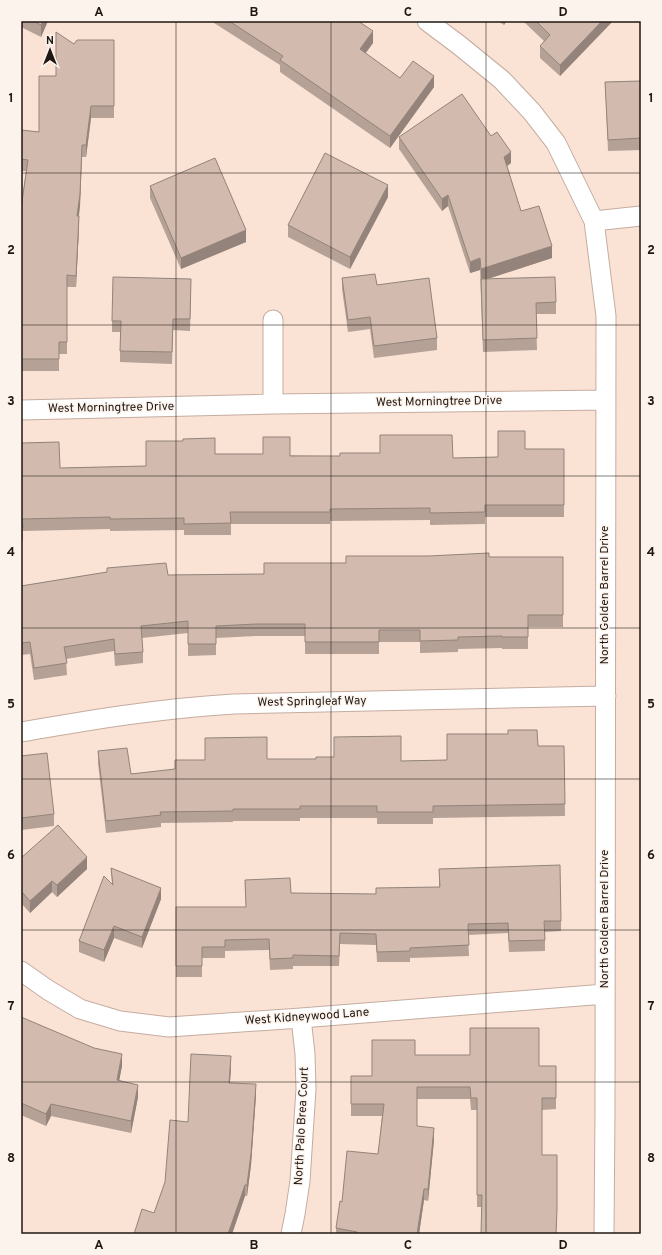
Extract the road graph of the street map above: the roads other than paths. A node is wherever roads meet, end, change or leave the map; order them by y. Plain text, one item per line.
1 (427, 21) edge
2 (641, 216) edge
3 (594, 221) junction
4 (273, 320) dead end
5 (605, 400) junction
6 (273, 404) junction
7 (21, 410) edge
8 (606, 696) junction
9 (21, 732) edge
10 (21, 971) edge
11 (605, 994) junction
12 (301, 1018) junction
13 (291, 1234) edge
14 (604, 1234) edge

1 - 3 street, North Golden Barrel Drive
2 - 3 street
3 - 5 street, North Golden Barrel Drive
4 - 6 street
5 - 6 street, West Morningtree Drive
5 - 8 street, North Golden Barrel Drive
6 - 7 street, West Morningtree Drive
8 - 9 street, West Springleaf Way
8 - 11 street, North Golden Barrel Drive
10 - 12 street, West Kidneywood Lane
11 - 12 street, West Kidneywood Lane
11 - 14 street, North Golden Barrel Drive
12 - 13 street, North Palo Brea Court

